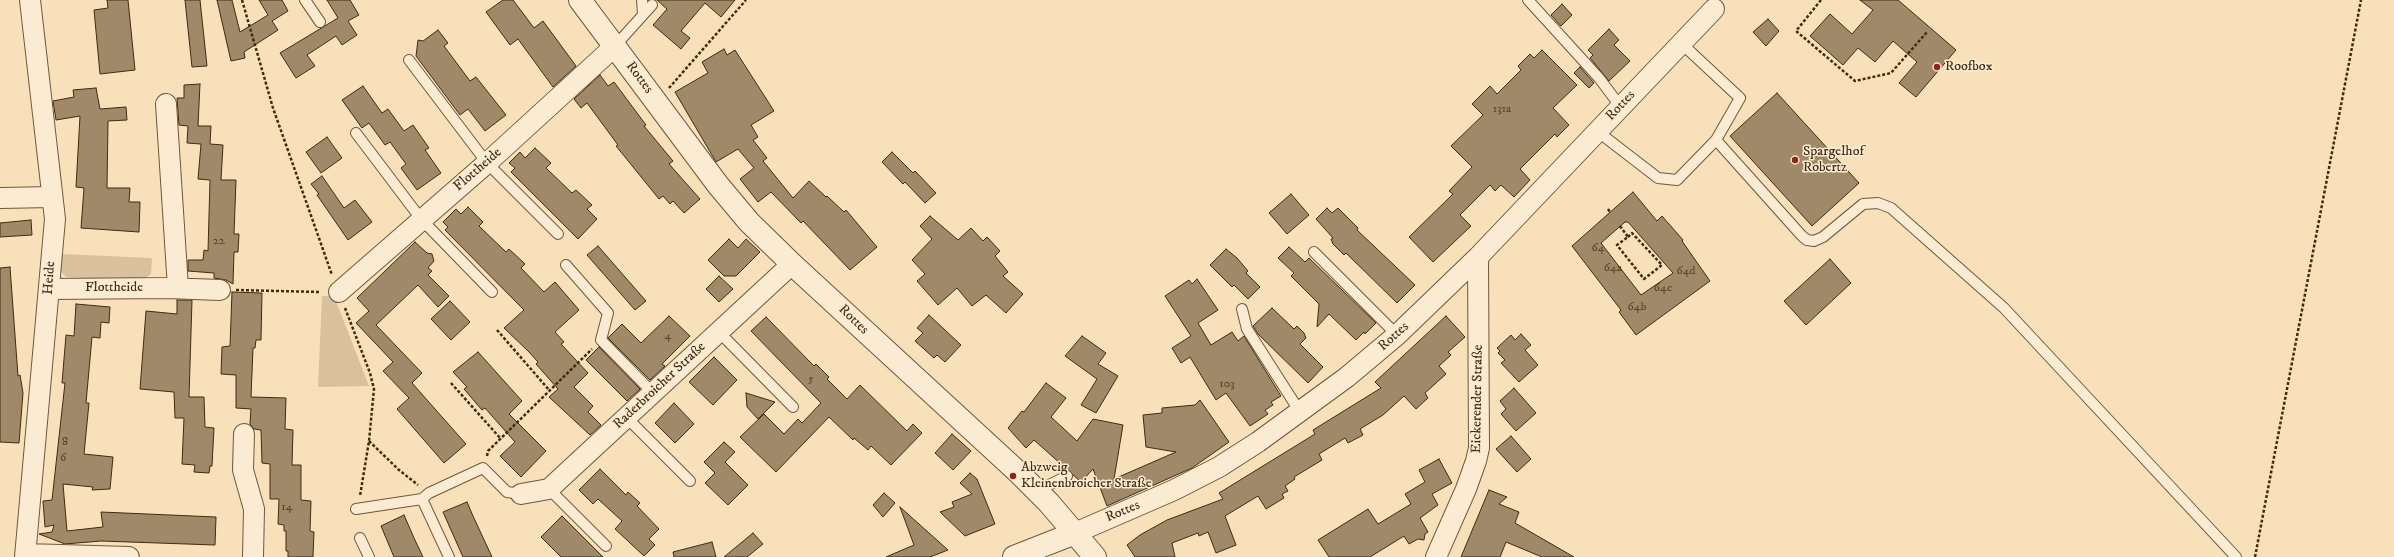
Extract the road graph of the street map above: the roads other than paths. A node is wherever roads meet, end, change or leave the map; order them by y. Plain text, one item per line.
1 (30, 0) edge
2 (305, 0) edge
3 (580, 0) edge
4 (642, 0) edge
5 (1528, 0) edge
6 (652, 5) dead end
7 (1709, 5) edge
8 (643, 14) junction
9 (320, 22) dead end
10 (1680, 43) junction
11 (615, 46) junction
12 (408, 60) dead end
13 (166, 104) dead end
14 (1620, 106) junction
15 (1597, 131) junction
16 (356, 133) dead end
17 (1716, 140) junction
18 (487, 163) junction
19 (52, 197) junction
20 (0, 198) edge
21 (421, 220) junction
22 (558, 234) dead end
23 (1314, 252) dead end
24 (1478, 257) junction
25 (792, 264) junction
26 (566, 266) dead end
27 (178, 288) junction
28 (50, 289) junction
29 (220, 290) road end
30 (339, 292) road end
31 (492, 292) dead end
32 (1242, 309) dead end
33 (718, 331) junction
34 (1397, 335) junction
35 (653, 393) junction
36 (793, 407) dead end
37 (1300, 412) junction
38 (627, 418) junction
39 (244, 434) dead end
40 (1067, 476) dead end
41 (690, 481) dead end
42 (549, 489) junction
43 (1037, 491) junction
44 (521, 494) joint
45 (425, 496) junction
46 (356, 509) road end
47 (1075, 533) junction
48 (360, 538) dead end
49 (606, 546) dead end
50 (26, 555) edge
51 (129, 557) edge
52 (253, 557) edge
53 (369, 557) edge
54 (449, 557) edge
55 (1014, 557) edge
56 (1095, 557) edge
57 (1436, 557) edge
58 (2236, 557) edge

1 - 19 street, Heide
2 - 9 lane
3 - 11 street, Rottes
4 - 8 lane
5 - 14 lane
6 - 8 lane
7 - 10 street, Rottes
8 - 11 lane
10 - 14 street, Rottes
10 - 17 lane
11 - 18 street, Flottheide
11 - 25 street, Rottes
12 - 18 lane
13 - 27 street
14 - 15 street, Rottes
15 - 17 lane
15 - 24 street, Rottes
16 - 21 lane
17 - 58 lane
18 - 21 street, Flottheide
18 - 22 lane
19 - 20 street
19 - 28 street, Heide
21 - 30 street, Flottheide
21 - 31 lane
23 - 34 lane
24 - 34 street, Rottes
24 - 57 street, Eickerender Straße
25 - 33 street, Raderbroicher Straße
25 - 43 street, Rottes
26 - 35 lane
27 - 28 street, Flottheide
27 - 29 street, Flottheide
28 - 50 street, Heide
32 - 37 lane
33 - 35 street, Raderbroicher Straße
33 - 36 lane
34 - 37 street, Rottes
35 - 38 street, Raderbroicher Straße
37 - 47 street, Rottes
38 - 41 lane
38 - 42 street, Raderbroicher Straße
39 - 52 street
40 - 43 lane
42 - 44 street
42 - 49 lane
43 - 47 street, Rottes
44 - 45 lane
45 - 46 lane
45 - 54 lane
47 - 55 street
47 - 56 street
48 - 53 lane
50 - 51 street

